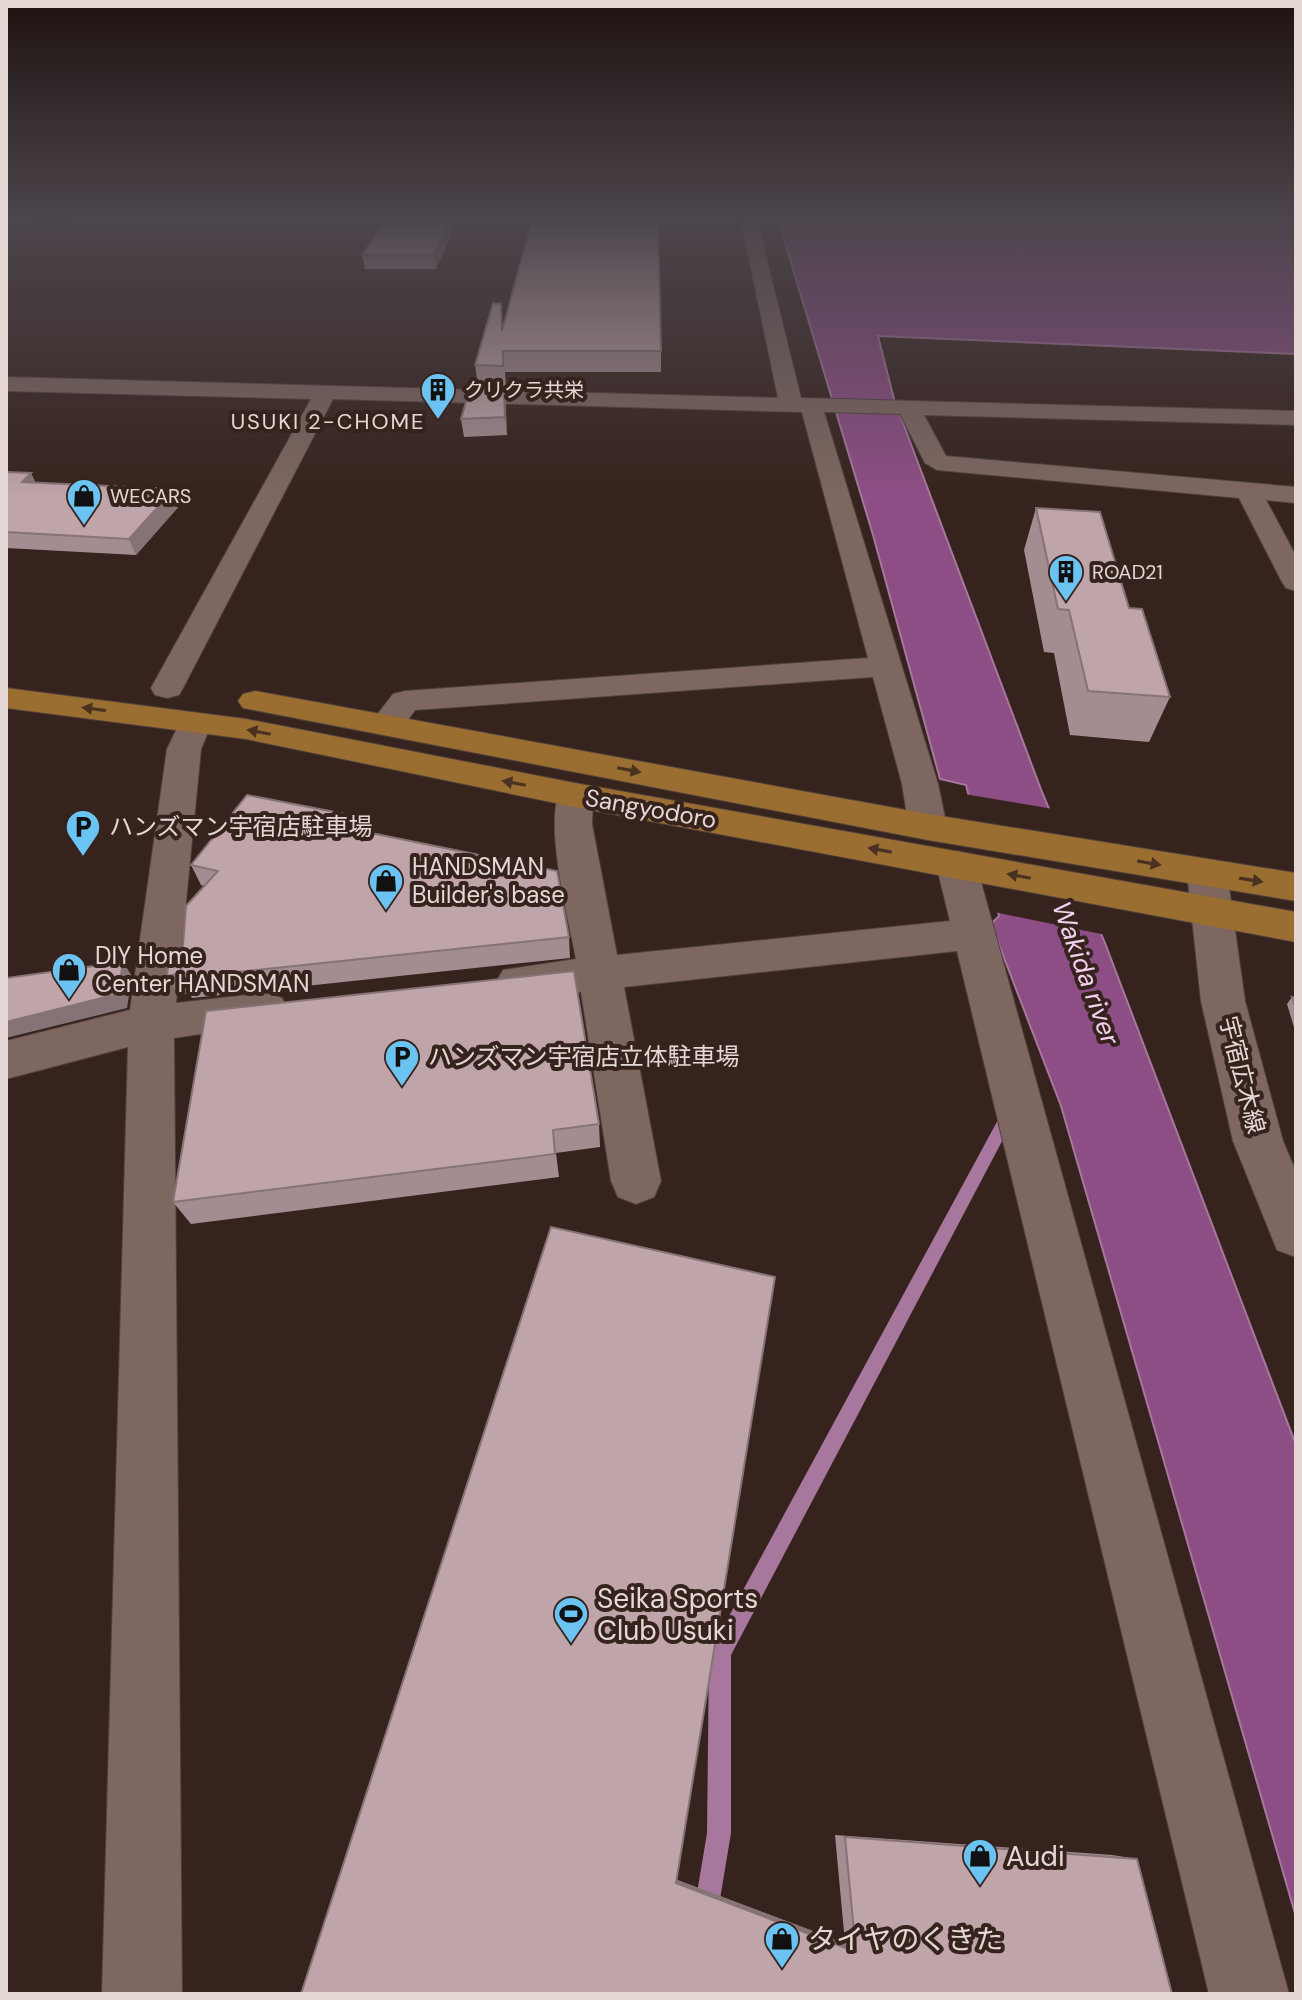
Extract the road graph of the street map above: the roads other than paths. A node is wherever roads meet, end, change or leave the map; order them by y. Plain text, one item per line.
1 (778, 309) edge
2 (6, 384) edge
3 (326, 392) junction
4 (809, 405) junction
5 (903, 407) junction
6 (1296, 418) edge
7 (1248, 491) junction
8 (1296, 495) edge
9 (1296, 582) edge
10 (886, 666) junction
11 (6, 669) edge
12 (167, 688) junction
13 (6, 698) edge
14 (195, 723) junction
15 (387, 724) junction
16 (575, 795) junction
17 (950, 841) junction
18 (1296, 887) edge
19 (1209, 892) junction
20 (1296, 927) edge
21 (972, 934) junction
22 (600, 973) junction
23 (475, 987) edge
24 (304, 1006) edge
25 (151, 1023) junction
26 (6, 1060) edge
27 (636, 1181) dead end
28 (1296, 1233) edge
29 (142, 1994) edge
30 (1249, 1994) edge

1 - 4 street
2 - 3 street
3 - 4 street
3 - 12 street
4 - 5 street
4 - 10 street
5 - 6 street
5 - 7 street
7 - 8 street
7 - 9 street
10 - 15 street
10 - 17 street
11 - 12 main road, Sangyodoro
12 - 15 main road, Sangyodoro
14 -> 13 main road, Sangyodoro
16 -> 14 main road, Sangyodoro
14 - 25 street
15 -> 17 main road, Sangyodoro
17 -> 16 main road, Sangyodoro
16 - 22 street
17 -> 19 main road, Sangyodoro
19 -> 17 main road, Sangyodoro
17 - 21 street
19 -> 18 main road, Sangyodoro
19 - 20 main road, Sangyodoro
19 - 28 street, 宇宿広木線
21 - 22 street
21 - 30 street
22 - 23 street
22 - 27 street
24 - 25 street
25 - 26 street
25 - 29 street

